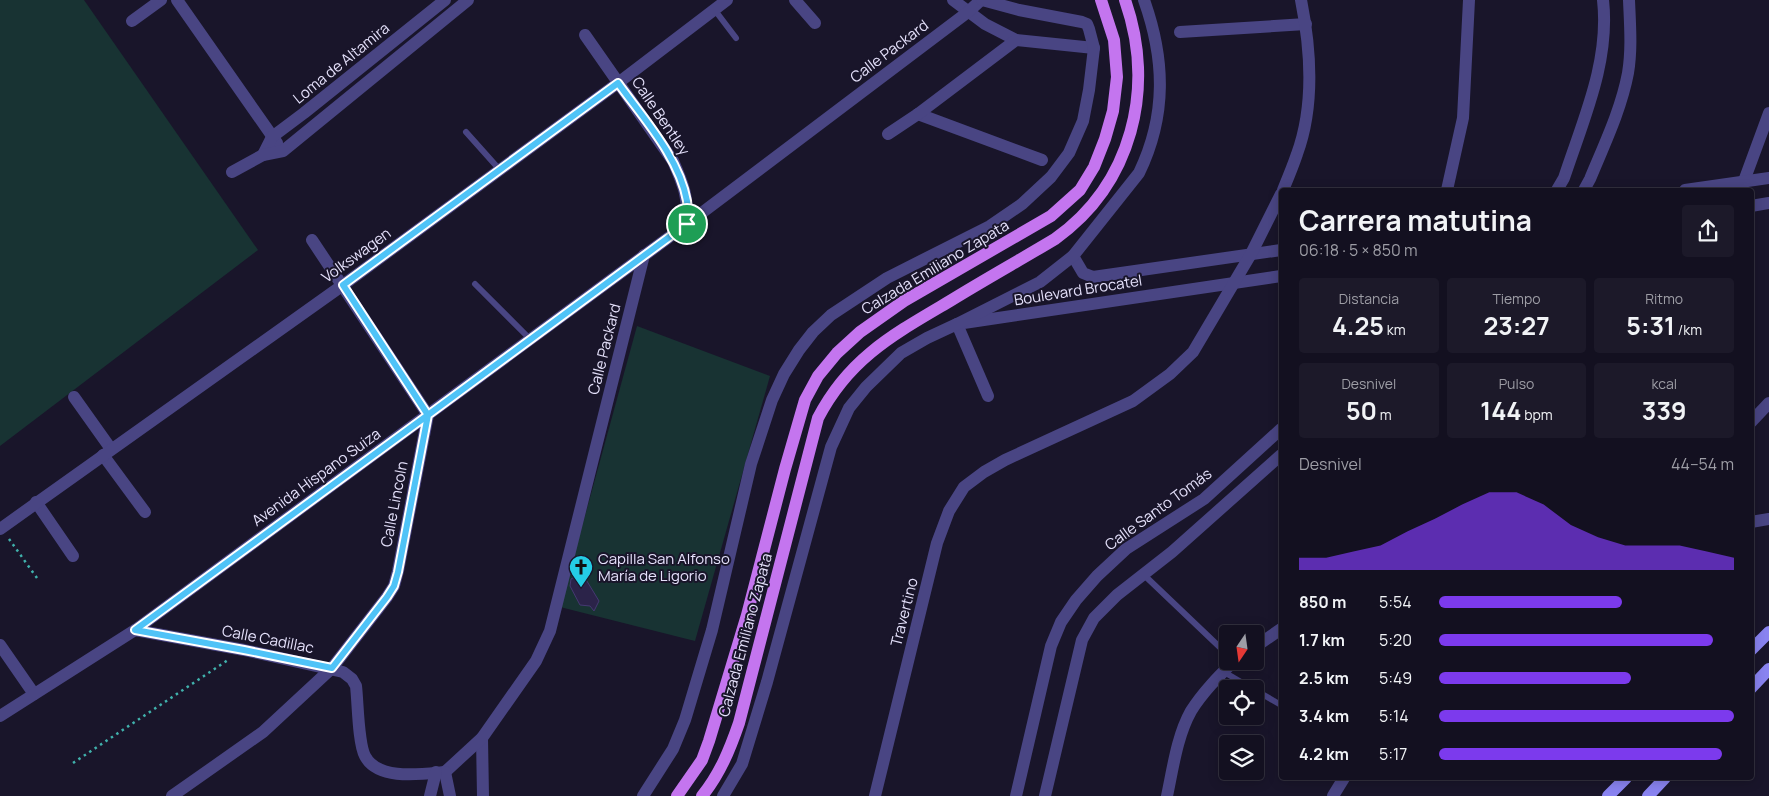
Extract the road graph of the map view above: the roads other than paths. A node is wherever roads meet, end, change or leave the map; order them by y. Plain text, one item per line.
1 (161, 0) edge
2 (177, 0) edge
3 (445, 0) edge
4 (468, 0) edge
5 (727, 0) edge
6 (796, 0) edge
7 (953, 0) edge
8 (982, 0) edge
9 (1101, 0) edge
10 (1126, 0) edge
11 (1144, 0) edge
12 (1301, 0) edge
13 (1469, 0) edge
14 (1603, 0) edge
15 (1629, 0) edge
16 (714, 10) junction
17 (968, 12) junction
18 (132, 21) dead end
19 (815, 23) dead end
20 (1306, 24) junction
21 (1180, 32) dead end
22 (585, 35) dead end
23 (736, 38) dead end
24 (1016, 40) junction
25 (1094, 48) junction
26 (618, 83) junction
27 (1769, 113) edge
28 (918, 114) junction
29 (466, 132) dead end
30 (888, 134) dead end
31 (272, 137) junction
32 (283, 151) junction
33 (263, 155) junction
34 (1042, 160) dead end
35 (499, 169) junction
36 (232, 172) dead end
37 (1769, 178) edge
38 (1740, 186) edge
39 (1284, 188) edge
40 (1447, 188) edge
41 (1559, 188) edge
42 (1585, 188) edge
43 (1712, 188) edge
44 (1279, 198) edge
45 (1769, 203) edge
46 (1754, 206) edge
47 (687, 224) junction
48 (312, 240) dead end
49 (1279, 250) edge
50 (1252, 254) junction
51 (644, 255) junction
52 (1073, 256) junction
53 (1279, 276) edge
54 (1233, 283) junction
55 (475, 284) dead end
56 (343, 285) junction
57 (958, 324) junction
58 (530, 339) junction
59 (988, 396) dead end
60 (74, 397) dead end
61 (1769, 403) edge
62 (428, 415) junction
63 (1754, 419) edge
64 (1279, 431) edge
65 (107, 452) junction
66 (1279, 457) edge
67 (36, 502) junction
68 (145, 512) dead end
69 (1769, 519) edge
70 (1754, 522) edge
71 (1, 528) edge
72 (73, 556) dead end
73 (1144, 575) junction
74 (135, 630) junction
75 (1279, 630) edge
76 (1769, 632) edge
77 (1264, 641) edge
78 (0, 645) edge
79 (1219, 646) edge
80 (1754, 647) edge
81 (332, 668) junction
82 (1769, 669) edge
83 (1224, 672) joint
84 (1238, 680) edge
85 (1754, 685) edge
86 (34, 694) junction
87 (1264, 695) edge
88 (1279, 704) edge
89 (0, 716) edge
90 (482, 738) junction
91 (441, 772) junction
92 (1343, 780) edge
93 (1624, 780) edge
94 (1663, 780) edge
95 (732, 782) junction
96 (1612, 795) edge
97 (172, 796) edge
98 (430, 796) edge
99 (450, 796) edge
100 (483, 796) edge
101 (643, 796) edge
102 (677, 796) edge
103 (702, 796) edge
104 (723, 796) edge
105 (738, 796) edge
106 (875, 796) edge
107 (1016, 796) edge
108 (1045, 796) edge
109 (1166, 796) edge
110 (1333, 796) edge
111 (1648, 796) edge

1 - 18 street
2 - 31 street
3 - 31 street, Loma de Altamira
4 - 32 street
5 - 16 street, Volkswagen
6 - 19 street
7 - 17 street
8 - 17 street, Calle Packard
8 - 25 street
9 - 102 main road, Calzada Emiliano Zapata
10 - 103 main road, Calzada Emiliano Zapata
11 - 52 street
12 - 20 street
13 - 40 street
14 - 41 street
15 - 42 street
16 - 23 lane
16 - 26 street, Volkswagen
17 - 24 street
17 - 47 street, Calle Packard
20 - 21 street
20 - 39 street
22 - 26 street, Calle Bentley
24 - 25 street
24 - 28 street
25 - 101 street
26 - 35 street, Volkswagen
26 - 47 street, Calle Bentley
27 - 38 street
28 - 30 street
28 - 34 street
29 - 35 lane
31 - 32 street
31 - 33 street, Loma de Altamira
32 - 33 street
33 - 36 street
35 - 56 street, Volkswagen
37 - 38 street
38 - 43 street
44 - 50 street, Travertino
45 - 46 street
47 - 51 street, Calle Packard
48 - 56 street
49 - 50 street, Boulevard Brocatel
50 - 52 street, Boulevard Brocatel
50 - 54 street, Travertino
51 - 58 street, Avenida Hispano Suiza
51 - 90 street, Calle Packard
52 - 57 street
53 - 54 street, Boulevard Brocatel
54 - 57 street, Boulevard Brocatel
54 - 106 street, Travertino
55 - 58 lane
56 - 62 street
56 - 65 street, Volkswagen
57 - 59 street
57 - 95 street
58 - 62 street, Avenida Hispano Suiza
60 - 65 street
61 - 63 street
62 - 74 street, Avenida Hispano Suiza
62 - 81 street, Calle Lincoln
64 - 107 street, Calle Santo Tomás
65 - 67 street, Volkswagen
65 - 68 street
66 - 73 street
67 - 71 street, Volkswagen
67 - 72 street
69 - 70 street
73 - 79 lane
73 - 108 street
74 - 81 street, Calle Cadillac
74 - 86 street, Avenida Hispano Suiza
75 - 77 street
76 - 80 main road
78 - 86 street
81 - 91 street, Calle Cadillac
81 - 97 street, Calle Lincoln
82 - 85 main road
83 - 84 lane
83 - 109 street
86 - 89 street, Avenida Hispano Suiza
87 - 88 lane
90 - 91 street, Calle Packard
90 - 100 street
91 - 98 street
91 - 99 street
92 - 110 street
93 - 96 main road
94 - 111 main road
95 - 104 street
95 - 105 street

